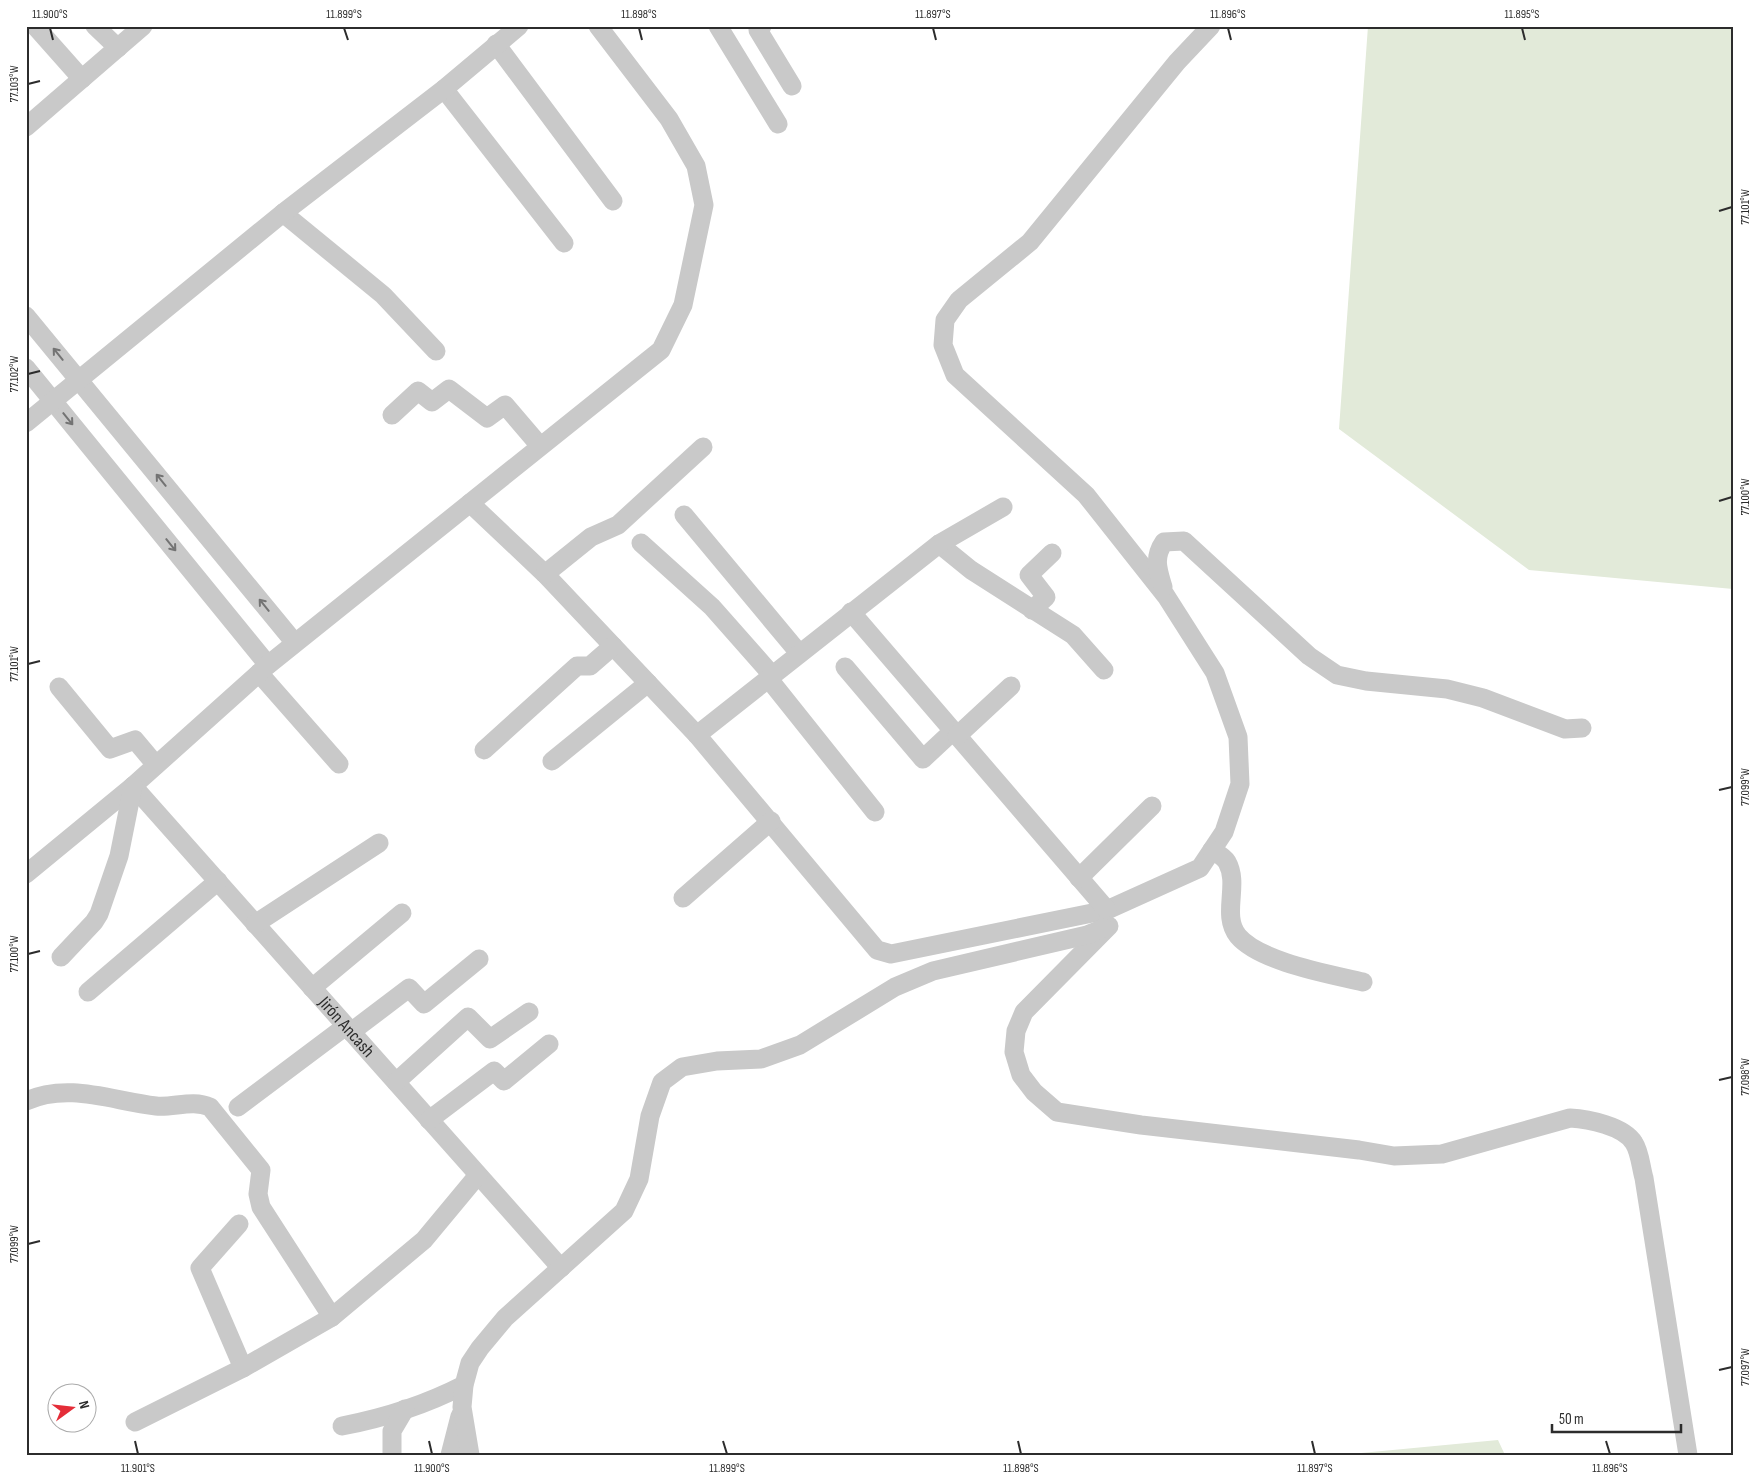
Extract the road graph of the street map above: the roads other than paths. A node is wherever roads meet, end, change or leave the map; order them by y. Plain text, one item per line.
1 (35, 26) edge
2 (94, 26) edge
3 (143, 26) edge
4 (519, 26) edge
5 (598, 26) edge
6 (718, 26) edge
7 (762, 26) edge
8 (1211, 26) edge
9 (496, 44) junction
10 (118, 48) junction
11 (82, 79) junction
12 (792, 86) dead end
13 (444, 89) junction
14 (778, 124) dead end
15 (26, 127) edge
16 (613, 201) dead end
17 (283, 213) junction
18 (564, 243) dead end
19 (26, 316) edge
20 (436, 351) dead end
21 (26, 368) edge
22 (79, 380) junction
23 (53, 401) junction
24 (392, 415) dead end
25 (26, 423) edge
26 (540, 446) junction
27 (703, 447) dead end
28 (470, 503) junction
29 (1003, 507) dead end
30 (684, 515) dead end
31 (641, 543) dead end
32 (939, 544) junction
33 (1052, 553) dead end
34 (545, 574) junction
35 (1166, 596) junction
36 (1032, 610) junction
37 (851, 612) junction
38 (295, 643) junction
39 (613, 646) junction
40 (799, 653) junction
41 (845, 667) dead end
42 (263, 669) junction
43 (1104, 670) dead end
44 (770, 677) junction
45 (648, 683) junction
46 (1011, 686) dead end
47 (59, 688) dead end
48 (1582, 728) dead end
49 (955, 733) junction
50 (697, 735) junction
51 (484, 750) dead end
52 (552, 761) dead end
53 (339, 764) dead end
54 (156, 765) junction
55 (133, 786) junction
56 (1152, 806) dead end
57 (875, 812) dead end
58 (771, 821) junction
59 (379, 843) dead end
60 (1212, 850) junction
61 (26, 874) edge
62 (1079, 878) junction
63 (218, 882) junction
64 (683, 898) dead end
65 (402, 913) dead end
66 (1108, 918) junction
67 (255, 924) junction
68 (61, 957) dead end
69 (479, 959) dead end
70 (1363, 982) dead end
71 (312, 988) junction
72 (88, 992) dead end
73 (528, 1012) dead end
74 (348, 1029) junction
75 (549, 1044) dead end
76 (396, 1082) junction
77 (26, 1101) edge
78 (238, 1108) dead end
79 (430, 1120) junction
80 (478, 1175) junction
81 (239, 1224) dead end
82 (561, 1268) junction
83 (332, 1317) junction
84 (243, 1368) junction
85 (464, 1385) junction
86 (462, 1407) junction
87 (405, 1408) junction
88 (135, 1422) dead end
89 (342, 1426) dead end
90 (392, 1455) edge
91 (450, 1455) edge
92 (470, 1455) edge
93 (1688, 1455) edge

1 - 11 street
2 - 10 street
3 - 10 street
4 - 9 street
5 - 26 street
6 - 14 street
7 - 12 street
8 - 35 street
9 - 13 street
9 - 16 street
10 - 11 street
11 - 15 street
13 - 17 street
13 - 18 street
17 - 20 street
17 - 22 street
22 -> 19 street
21 - 23 street
22 - 23 street
38 -> 22 street
23 - 25 street
23 -> 42 street
24 - 26 street
26 - 28 street
27 - 34 street
28 - 34 street
28 - 38 street
29 - 32 street
30 - 40 street
31 - 44 street
32 - 36 street
32 - 37 street
33 - 36 street
34 - 39 street
35 - 48 street
35 - 60 street
36 - 43 street
37 - 40 street
37 - 49 street
38 - 42 street
39 - 45 street
39 - 51 street
40 - 44 street
41 - 49 street
42 - 53 street
42 - 54 street
44 - 50 street
44 - 57 street
45 - 50 street
45 - 52 street
46 - 49 street
47 - 54 street
49 - 62 street
50 - 58 street
54 - 55 street
55 - 61 street
55 - 63 street, Jirón Ancash
55 - 68 street
56 - 62 street
58 - 64 street
58 - 66 street
59 - 67 street
60 - 66 street
60 - 70 street
62 - 66 street
63 - 67 street, Jirón Ancash
63 - 72 street
65 - 71 street
66 - 82 street
66 - 93 street
67 - 71 street, Jirón Ancash
69 - 74 street
71 - 74 street, Jirón Ancash
73 - 76 street
74 - 76 street, Jirón Ancash
74 - 78 street
75 - 79 street
76 - 79 street, Jirón Ancash
77 - 83 street
79 - 80 street, Jirón Ancash
80 - 82 street, Jirón Ancash
80 - 83 street
81 - 84 street
82 - 85 street
83 - 84 street
84 - 88 street
85 - 86 street
85 - 87 street
86 - 91 street
86 - 92 street
87 - 89 street
87 - 90 street

